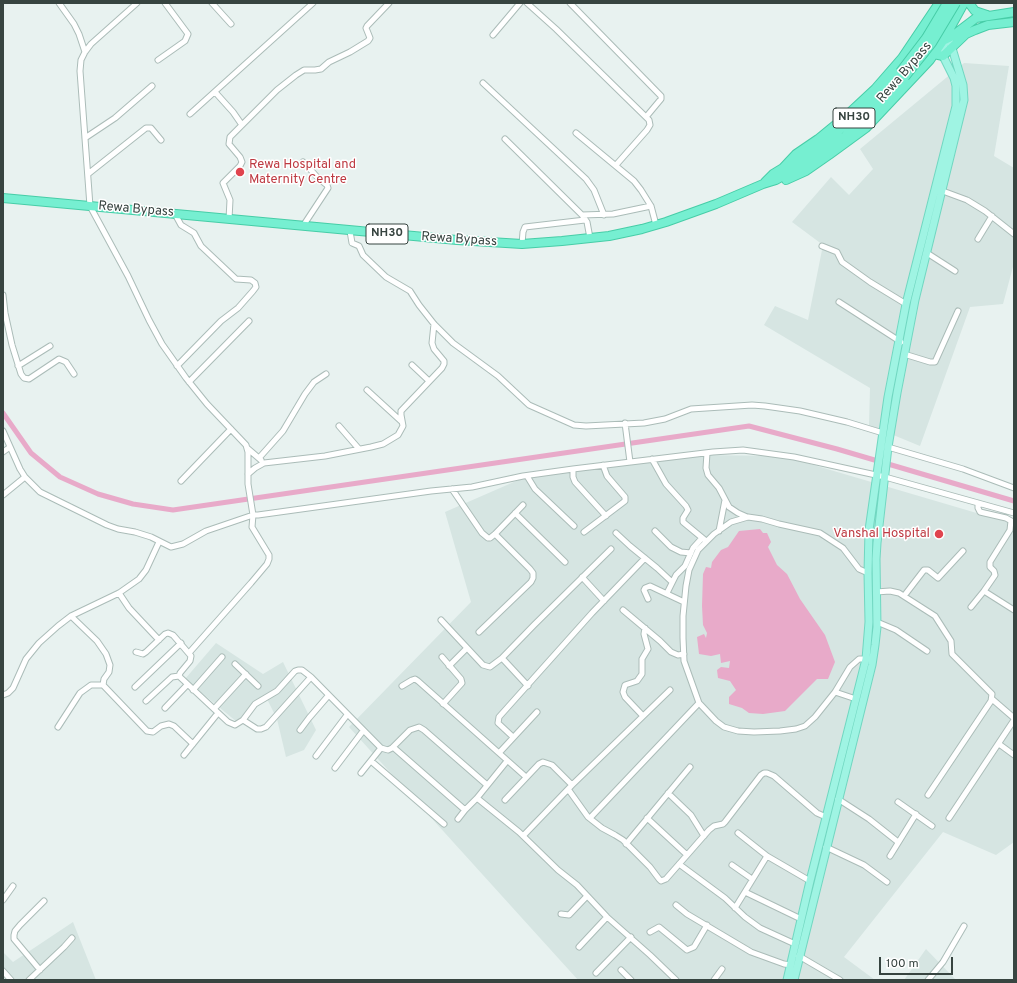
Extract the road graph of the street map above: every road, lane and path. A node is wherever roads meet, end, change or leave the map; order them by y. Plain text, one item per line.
1 (59, 3) edge
2 (68, 3) edge
3 (136, 3) edge
4 (165, 3) edge
5 (212, 3) edge
6 (313, 3) edge
7 (389, 3) edge
8 (520, 3) edge
9 (528, 3) edge
10 (570, 3) edge
11 (939, 3) edge
12 (947, 3) edge
13 (956, 3) edge
14 (964, 3) edge
15 (969, 3) edge
16 (576, 5) edge
17 (63, 8) junction
18 (1014, 12) edge
19 (987, 15) junction
20 (1014, 22) edge
21 (231, 24) dead end
22 (921, 29) junction
23 (493, 35) dead end
24 (947, 39) junction
25 (914, 40) junction
26 (952, 48) junction
27 (85, 52) junction
28 (934, 54) junction
29 (943, 56) junction
30 (158, 60) dead end
31 (483, 83) dead end
32 (152, 86) dead end
33 (215, 92) junction
34 (190, 114) dead end
35 (646, 117) junction
36 (242, 125) junction
37 (576, 133) dead end
38 (85, 138) junction
39 (505, 139) dead end
40 (161, 140) dead end
41 (805, 160) junction
42 (303, 162) dead end
43 (616, 165) junction
44 (781, 170) junction
45 (88, 174) junction
46 (776, 180) junction
47 (763, 184) junction
48 (938, 189) junction
49 (3, 198) edge
50 (90, 206) junction
51 (651, 206) junction
52 (175, 214) junction
53 (582, 215) junction
54 (604, 215) junction
55 (992, 216) junction
56 (229, 219) junction
57 (585, 220) junction
58 (656, 225) junction
59 (303, 226) junction
60 (350, 231) junction
61 (1014, 234) edge
62 (590, 238) junction
63 (978, 239) dead end
64 (522, 244) junction
65 (822, 246) dead end
66 (927, 253) junction
67 (955, 271) dead end
68 (3, 295) edge
69 (839, 302) dead end
70 (906, 304) junction
71 (958, 311) dead end
72 (249, 321) dead end
73 (434, 324) junction
74 (902, 342) junction
75 (50, 346) dead end
76 (904, 354) junction
77 (412, 365) dead end
78 (18, 366) junction
79 (177, 366) junction
80 (74, 374) dead end
81 (326, 374) dead end
82 (429, 381) junction
83 (189, 382) junction
84 (367, 390) dead end
85 (402, 423) junction
86 (625, 423) junction
87 (339, 426) dead end
88 (231, 429) junction
89 (3, 431) edge
90 (883, 433) junction
91 (10, 447) junction
92 (247, 447) junction
93 (886, 447) junction
94 (359, 449) junction
95 (3, 452) edge
96 (707, 453) junction
97 (259, 458) junction
98 (652, 459) junction
99 (630, 460) junction
100 (264, 463) junction
101 (603, 465) junction
102 (573, 469) junction
103 (882, 473) junction
104 (248, 474) junction
105 (527, 476) junction
106 (25, 477) junction
107 (181, 481) dead end
108 (1014, 488) edge
109 (452, 489) junction
110 (3, 495) edge
111 (725, 500) junction
112 (978, 503) junction
113 (523, 505) dead end
114 (253, 513) junction
115 (515, 513) junction
116 (1014, 513) edge
117 (606, 516) junction
118 (748, 517) junction
119 (1012, 522) edge
120 (574, 526) dead end
121 (719, 530) junction
122 (655, 531) dead end
123 (584, 532) dead end
124 (616, 533) dead end
125 (495, 534) junction
126 (704, 540) junction
127 (160, 542) junction
128 (611, 549) dead end
129 (963, 551) dead end
130 (691, 553) junction
131 (645, 558) junction
132 (565, 562) dead end
133 (868, 573) junction
134 (582, 577) junction
135 (672, 582) junction
136 (984, 591) junction
137 (876, 592) junction
138 (118, 593) junction
139 (667, 594) junction
140 (904, 596) junction
141 (648, 599) dead end
142 (604, 601) junction
143 (684, 602) junction
144 (971, 607) dead end
145 (623, 610) dead end
146 (1014, 610) edge
147 (70, 616) junction
148 (441, 620) dead end
149 (877, 622) junction
150 (644, 628) junction
151 (479, 632) dead end
152 (159, 640) junction
153 (181, 643) junction
154 (467, 648) junction
155 (927, 651) dead end
156 (136, 652) dead end
157 (189, 653) junction
158 (684, 654) junction
159 (222, 657) dead end
160 (442, 657) dead end
161 (502, 658) junction
162 (866, 659) junction
163 (235, 664) dead end
164 (449, 666) junction
165 (246, 674) junction
166 (179, 676) junction
167 (311, 678) junction
168 (103, 685) junction
169 (188, 685) junction
170 (258, 686) dead end
171 (402, 686) dead end
172 (528, 686) junction
173 (135, 687) dead end
174 (192, 690) junction
175 (670, 690) dead end
176 (835, 692) junction
177 (3, 695) edge
178 (328, 696) junction
179 (992, 699) junction
180 (146, 701) dead end
181 (857, 702) junction
182 (699, 703) junction
183 (443, 704) junction
184 (166, 708) dead end
185 (216, 711) junction
186 (536, 712) dead end
187 (347, 715) junction
188 (643, 716) junction
189 (1014, 719) edge
190 (243, 720) junction
191 (58, 727) dead end
192 (300, 730) dead end
193 (363, 731) junction
194 (512, 738) junction
195 (193, 744) junction
196 (999, 744) junction
197 (393, 747) junction
198 (381, 748) junction
199 (499, 754) junction
200 (184, 755) dead end
201 (1014, 755) edge
202 (316, 756) dead end
203 (371, 761) junction
204 (507, 761) junction
205 (690, 767) dead end
206 (335, 768) dead end
207 (361, 774) dead end
208 (526, 777) junction
209 (488, 785) junction
210 (570, 787) junction
211 (668, 793) junction
212 (928, 795) dead end
213 (836, 796) junction
214 (477, 798) junction
215 (505, 800) dead end
216 (898, 802) dead end
217 (465, 810) junction
218 (916, 814) junction
219 (826, 817) junction
220 (590, 818) junction
221 (647, 818) junction
222 (949, 818) dead end
223 (458, 819) dead end
224 (444, 824) dead end
225 (932, 826) dead end
226 (738, 833) dead end
227 (523, 836) junction
228 (704, 836) junction
229 (898, 842) junction
230 (626, 844) junction
231 (826, 847) junction
232 (687, 855) junction
233 (767, 856) junction
234 (890, 856) dead end
235 (679, 864) junction
236 (732, 865) dead end
237 (752, 879) junction
238 (810, 881) junction
239 (887, 882) dead end
240 (13, 886) dead end
241 (744, 892) junction
242 (587, 896) junction
243 (3, 900) edge
244 (44, 901) dead end
245 (676, 905) dead end
246 (735, 908) junction
247 (561, 914) dead end
248 (606, 917) junction
249 (801, 919) junction
250 (707, 925) junction
251 (964, 926) dead end
252 (650, 932) dead end
253 (631, 937) junction
254 (72, 938) dead end
255 (798, 943) junction
256 (579, 947) dead end
257 (800, 956) junction
258 (791, 965) junction
259 (722, 968) dead end
260 (40, 970) junction
261 (621, 970) dead end
262 (3, 971) edge
263 (596, 973) dead end
264 (11, 980) edge
265 (29, 980) edge
266 (631, 980) edge
267 (676, 980) edge
268 (714, 980) edge
269 (787, 980) edge
270 (794, 980) edge
271 (840, 980) edge
272 (928, 980) edge

1 - 17 street
2 - 17 street
3 - 27 street
4 - 30 street
5 - 21 street
6 - 33 street
7 - 36 street
8 - 23 street
9 - 35 street
10 - 16 street
11 - 22 highway
12 - 41 highway, Rewa Bypass / NH30, bridge
13 - 41 highway, Rewa Bypass / NH30, bridge
14 - 24 highway
15 - 19 highway
16 - 35 street
17 - 27 street
18 - 19 highway
19 - 24 highway
20 - 26 highway
22 - 24 highway
22 - 25 highway
24 - 26 main road
24 - 28 highway
24 - 29 main road
25 - 28 highway
25 - 44 highway
26 - 29 highway
26 - 48 main road
27 - 38 street
28 - 29 highway
28 - 46 highway
29 - 48 main road
31 - 54 street
32 - 38 street
33 - 34 street
33 - 36 street
35 - 43 street
36 - 56 street
37 - 43 street
38 - 45 street
39 - 53 street
40 - 45 street
41 - 44 highway, Rewa Bypass / NH30
41 - 46 highway, Rewa Bypass / NH30
42 - 59 street
43 - 51 street
44 - 47 highway, Rewa Bypass / NH30
45 - 50 street
46 - 47 highway, Rewa Bypass / NH30
47 - 58 highway, Rewa Bypass / NH30
48 - 55 street
48 - 66 main road
48 - 70 main road
49 - 50 highway, Rewa Bypass / NH30
50 - 52 highway, Rewa Bypass / NH30
50 - 79 street
51 - 54 street
51 - 58 street
52 - 56 highway, Rewa Bypass / NH30
52 - 79 street
53 - 54 street
53 - 57 street
55 - 61 street
55 - 63 street
56 - 59 highway, Rewa Bypass / NH30
57 - 62 street
57 - 64 street
58 - 62 highway, Rewa Bypass / NH30
59 - 60 highway, Rewa Bypass / NH30
60 - 64 highway, Rewa Bypass / NH30
60 - 73 street
62 - 64 highway, Rewa Bypass / NH30
65 - 70 street
66 - 67 street
66 - 74 main road
68 - 78 street
69 - 74 street
70 - 74 main road
71 - 76 street
72 - 83 street
73 - 82 street
73 - 86 street
74 - 76 main road
74 - 90 main road
75 - 78 street
76 - 93 main road
77 - 82 street
78 - 80 street
79 - 83 street
81 - 97 street
82 - 85 street
83 - 88 street
84 - 85 street
85 - 94 street
86 - 90 street
86 - 99 street
87 - 94 street
88 - 92 street
88 - 107 street
89 - 91 street
90 - 93 main road
91 - 95 street
91 - 106 street
92 - 97 street
92 - 104 street
93 - 103 main road
93 - 108 street
94 - 100 street
96 - 98 street
96 - 103 street
96 - 111 street
97 - 100 street
98 - 99 street
98 - 126 street
99 - 101 street
100 - 104 street
101 - 102 street
101 - 117 street
102 - 105 street
102 - 117 street
103 - 112 street
103 - 133 main road
103 - 137 main road
104 - 114 street
105 - 109 street
105 - 120 street
106 - 110 street
106 - 127 street
109 - 114 street
109 - 125 street
111 - 118 street
111 - 121 street
112 - 116 street
112 - 119 street
113 - 115 street
114 - 127 street
114 - 157 street
115 - 125 street
115 - 132 street
117 - 123 street
118 - 121 street
118 - 133 street
119 - 136 street
121 - 126 street
122 - 130 street
124 - 131 street
125 - 151 street
126 - 130 street
126 - 143 street
127 - 138 street
128 - 134 street
129 - 140 street
130 - 135 street
131 - 135 street
131 - 142 street
133 - 162 main road
134 - 142 street
134 - 161 street
135 - 139 street
136 - 144 street
136 - 146 street
137 - 140 street
137 - 149 main road
138 - 147 street
138 - 152 street
139 - 141 street
139 - 143 street
140 - 179 street
142 - 172 street
143 - 158 street
145 - 150 street
147 - 168 street
147 - 177 street
148 - 154 street
149 - 155 street
149 - 181 main road
150 - 158 street
150 - 188 street
152 - 153 street
152 - 156 street
153 - 157 street
153 - 173 street
154 - 161 street
154 - 164 street
157 - 166 street
158 - 182 street
159 - 174 street
160 - 164 street
161 - 172 street
162 - 176 street
162 - 181 main road
163 - 165 street
164 - 183 street
165 - 170 street
165 - 185 street
166 - 169 street
166 - 180 street
167 - 178 street
167 - 190 street
167 - 190 street
168 - 191 street
168 - 195 street
169 - 174 street
169 - 184 street
171 - 183 street
172 - 194 street
174 - 185 street
175 - 188 street
176 - 181 street
176 - 182 street
178 - 187 street
178 - 192 street
179 - 189 street
179 - 212 street
181 - 213 main road
182 - 220 street
183 - 199 street
185 - 190 street
185 - 195 street
186 - 194 street
187 - 193 street
187 - 202 street
188 - 210 street
189 - 196 street
193 - 198 street
193 - 206 street
194 - 199 street
195 - 200 street
196 - 201 street
196 - 222 street
197 - 198 street
197 - 209 street
197 - 217 street
198 - 203 street
199 - 204 street
203 - 207 street
203 - 224 street
204 - 208 street
204 - 209 street
205 - 211 street
208 - 210 street
208 - 215 street
209 - 214 street
210 - 220 street
210 - 227 street
211 - 221 street
211 - 228 street
213 - 219 main road
213 - 229 street
213 - 231 main road
214 - 217 street
214 - 227 street
216 - 218 street
217 - 223 street
218 - 225 street
218 - 229 street
219 - 228 street
219 - 238 main road
220 - 230 street
221 - 230 street
221 - 232 street
226 - 233 street
227 - 242 street
228 - 232 street
229 - 234 street
230 - 235 street
231 - 239 street
231 - 255 main road
232 - 235 street
233 - 237 street
233 - 238 street
235 - 246 street
236 - 237 street
237 - 241 street
238 - 249 main road
240 - 243 street
241 - 246 street
241 - 249 street
242 - 247 street
242 - 248 street
244 - 260 street
245 - 250 street
246 - 255 street
248 - 253 street
248 - 256 street
249 - 255 main road
250 - 252 street
250 - 258 street
251 - 272 street
253 - 263 street
253 - 267 street
254 - 260 street
255 - 257 main road
255 - 258 main road
257 - 270 main road
257 - 271 street
258 - 269 main road
259 - 268 street
260 - 265 street
261 - 266 street
262 - 264 street

